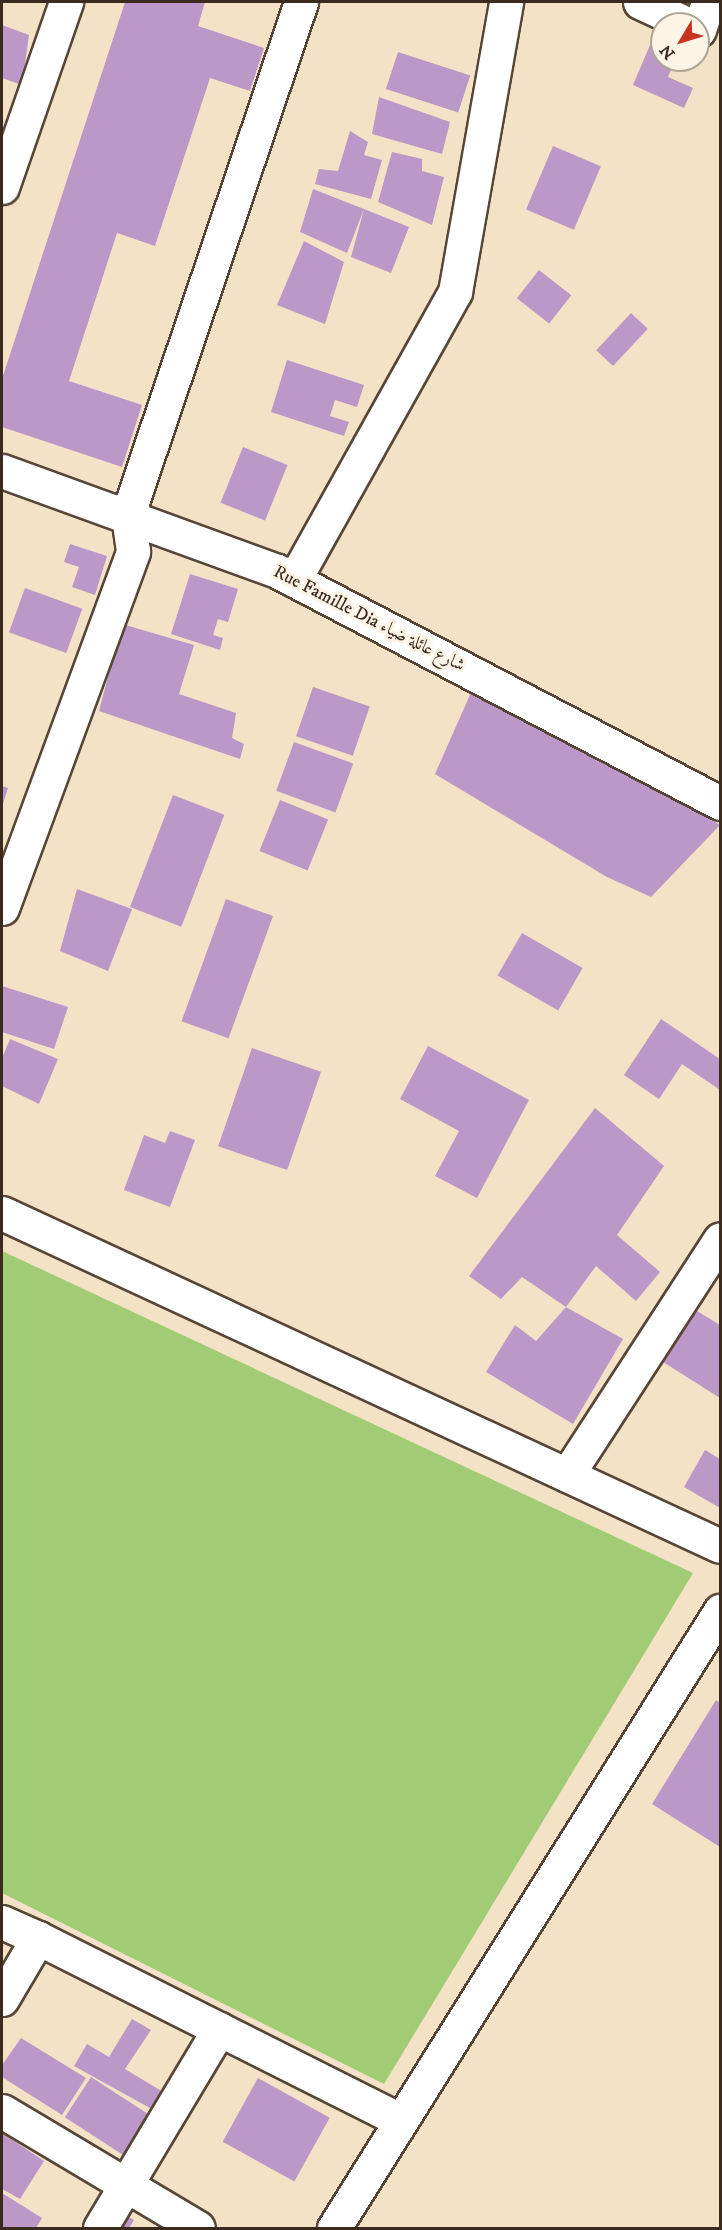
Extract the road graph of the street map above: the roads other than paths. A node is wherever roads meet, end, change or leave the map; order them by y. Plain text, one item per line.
1 (66, 2) edge
2 (301, 2) edge
3 (506, 2) edge
4 (640, 2) edge
5 (661, 12) edge
6 (2, 188) edge
7 (2, 471) edge
8 (128, 514) junction
9 (294, 580) junction
10 (720, 803) edge
11 (2, 908) edge
12 (2, 1213) edge
13 (720, 1239) edge
14 (567, 1475) junction
15 (720, 1546) edge
16 (720, 1611) edge
17 (2, 1922) edge
18 (38, 1938) junction
19 (2, 2000) edge
20 (219, 2029) junction
21 (2, 2111) edge
22 (400, 2121) junction
23 (127, 2185) junction
24 (100, 2229) edge
25 (198, 2229) edge
26 (334, 2229) edge

1 - 6 street
2 - 8 street
3 - 9 street
4 - 5 street
7 - 8 street, Rue Famille Dia شارع عائلة ضياء
8 - 9 street, Rue Famille Dia شارع عائلة ضياء
8 - 11 street
9 - 10 street, Rue Famille Dia شارع عائلة ضياء
12 - 14 street
13 - 14 street
14 - 15 street
16 - 22 street
17 - 18 street
18 - 19 street
18 - 20 street
20 - 22 street
20 - 23 street
21 - 23 street
22 - 26 street
23 - 24 street
23 - 25 street

